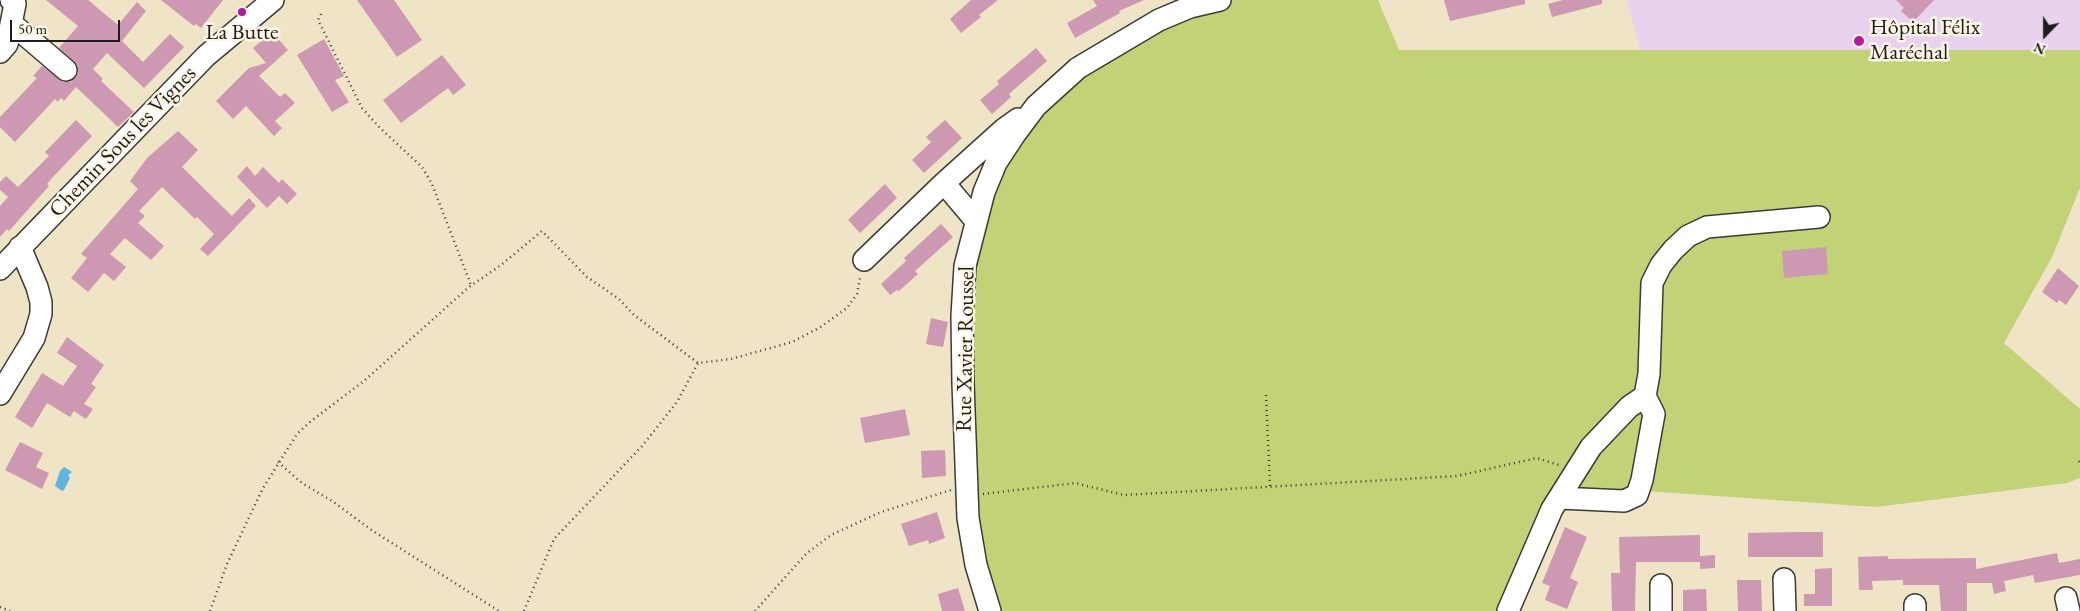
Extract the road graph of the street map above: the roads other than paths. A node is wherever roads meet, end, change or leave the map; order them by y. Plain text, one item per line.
1 (11, 0) edge
2 (273, 0) edge
3 (1220, 0) edge
4 (11, 23) junction
5 (0, 52) edge
6 (66, 70) dead end
7 (1036, 106) junction
8 (944, 183) junction
9 (1819, 217) dead end
10 (976, 221) junction
11 (20, 247) junction
12 (864, 260) road end
13 (0, 269) edge
14 (0, 394) edge
15 (1637, 402) junction
16 (1564, 491) junction
17 (1784, 579) dead end
18 (1661, 586) dead end
19 (990, 611) edge
20 (1508, 611) edge
21 (1661, 611) edge
22 (1785, 611) edge

1 - 4 street
2 - 11 street, Chemin Sous les Vignes
3 - 7 street, Rue Xavier Roussel
4 - 5 street
4 - 6 street
7 - 8 street
7 - 10 street, Rue Xavier Roussel
8 - 10 street
8 - 12 street
9 - 15 street
10 - 19 street, Rue Xavier Roussel
11 - 13 street, Chemin Sous les Vignes
11 - 14 street
15 - 16 street
15 - 16 street
16 - 20 street
17 - 22 street
18 - 21 street

